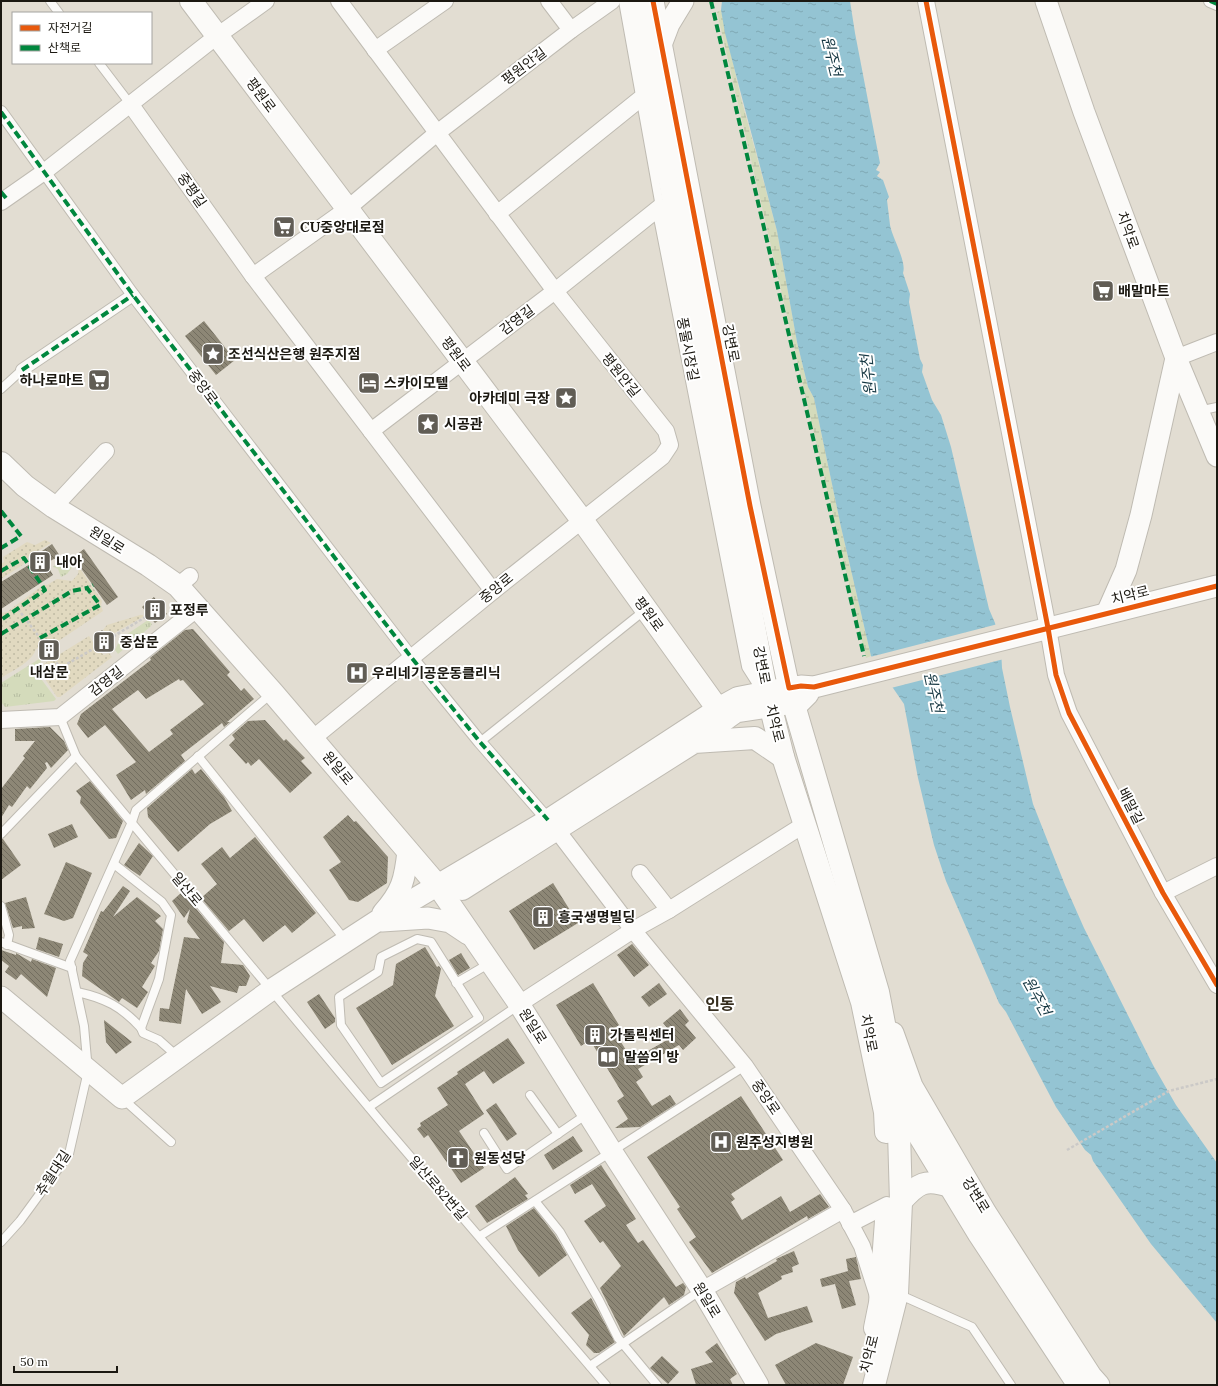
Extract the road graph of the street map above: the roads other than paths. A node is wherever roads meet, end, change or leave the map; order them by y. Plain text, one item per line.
1 (50, 1) edge
2 (191, 1) edge
3 (266, 1) edge
4 (339, 1) edge
5 (445, 1) edge
6 (549, 1) edge
7 (612, 1) edge
8 (624, 1) edge
9 (635, 1) edge
10 (653, 1) edge
11 (683, 1) edge
12 (926, 1) edge
13 (1046, 1) edge
14 (1210, 1) edge
15 (1217, 4) edge
16 (58, 12) edge
17 (571, 30) junction
18 (217, 36) junction
19 (661, 45) junction
20 (375, 50) junction
21 (100, 64) edge
22 (640, 99) junction
23 (131, 105) junction
24 (1, 112) edge
25 (437, 133) junction
26 (44, 172) junction
27 (3, 197) edge
28 (660, 207) junction
29 (347, 209) junction
30 (497, 214) junction
31 (253, 276) junction
32 (555, 291) junction
33 (133, 295) junction
34 (1217, 342) edge
35 (1176, 358) junction
36 (462, 362) junction
37 (22, 370) joint
38 (1, 389) edge
39 (1207, 409) edge
40 (371, 431) junction
41 (106, 451) dead end
42 (1217, 456) edge
43 (1, 463) edge
44 (54, 507) junction
45 (582, 520) junction
46 (1217, 586) edge
47 (493, 591) junction
48 (198, 608) junction
49 (646, 610) junction
50 (1107, 613) junction
51 (1042, 629) junction
52 (411, 657) junction
53 (273, 693) junction
54 (791, 696) junction
55 (769, 699) junction
56 (722, 714) junction
57 (60, 717) junction
58 (1, 720) edge
59 (312, 739) junction
60 (480, 742) junction
61 (694, 742) junction
62 (76, 756) junction
63 (198, 756) junction
64 (783, 757) junction
65 (132, 822) junction
66 (552, 824) junction
67 (805, 824) junction
68 (1, 834) edge
69 (408, 851) junction
70 (114, 864) junction
71 (1217, 866) edge
72 (640, 873) dead end
73 (437, 885) junction
74 (1163, 892) junction
75 (1, 906) edge
76 (669, 910) junction
77 (377, 921) junction
78 (633, 930) junction
79 (474, 939) junction
80 (347, 942) junction
81 (4, 943) edge
82 (490, 962) junction
83 (72, 968) junction
84 (456, 983) junction
85 (1217, 986) edge
86 (271, 990) junction
87 (77, 992) junction
88 (1, 997) edge
89 (870, 997) junction
90 (519, 1004) junction
91 (141, 1028) junction
92 (178, 1057) junction
93 (744, 1066) junction
94 (88, 1071) junction
95 (530, 1095) dead end
96 (898, 1097) junction
97 (122, 1098) junction
98 (369, 1107) junction
99 (588, 1113) junction
100 (484, 1133) dead end
101 (558, 1134) junction
102 (171, 1142) dead end
103 (612, 1152) junction
104 (951, 1187) junction
105 (535, 1201) junction
106 (894, 1204) junction
107 (846, 1217) junction
108 (480, 1236) junction
109 (1, 1242) edge
110 (702, 1290) junction
111 (889, 1298) junction
112 (623, 1345) junction
113 (590, 1366) junction
114 (606, 1385) edge
115 (657, 1385) edge
116 (758, 1385) edge
117 (861, 1385) edge
118 (874, 1385) edge
119 (1011, 1385) edge
120 (1078, 1385) edge
121 (1099, 1385) edge

1 - 16 lane
2 - 18 main road, 평원로
3 - 18 street
4 - 20 street, 평원안길
5 - 20 street
6 - 17 street
7 - 17 street, 평원안길
8 - 22 lane, 풍물시장길
9 - 55 street, 강변로
10 - 19 street, 강변로
11 - 19 street
12 - 51 street, 배말길
13 - 35 street, 치악로
14 - 15 street
17 - 25 street, 평원안길
18 - 23 street
18 - 29 main road, 평원로
19 - 54 street, 강변로
20 - 25 street, 평원안길
21 - 23 lane
22 - 28 lane, 풍물시장길
22 - 30 street
23 - 26 street
23 - 31 street, 중평길
24 - 26 street, 중앙로
25 - 29 street, 평원안길
25 - 30 street, 평원안길
26 - 27 street
26 - 33 street, 중앙로
28 - 32 street, 감영길
28 - 55 street, 풍물시장길
29 - 31 street, 평원안길
29 - 36 main road, 평원로
30 - 32 street, 평원안길
31 - 40 street
32 - 36 street, 감영길
32 - 45 street, 평원안길
33 - 37 street
33 - 52 street, 중앙로
34 - 35 street
35 - 39 street, 치악로
35 - 50 street
36 - 40 street, 감영길
36 - 45 main road, 평원로
37 - 38 lane
39 - 42 street, 치악로
40 - 47 street
41 - 44 street
43 - 44 main road, 원일로
44 - 48 main road, 원일로
45 - 47 street, 중앙로
45 - 49 main road, 평원로
46 - 50 street, 치악로
47 - 52 street, 중앙로
48 - 53 main road, 원일로
48 - 57 street, 감영길
49 - 56 main road, 평원로
49 - 60 lane
50 - 51 street, 치악로
51 - 54 street, 치악로
51 - 74 street, 배말길
52 - 59 street, 중앙로
52 - 60 street, 중앙로
53 - 59 main road, 원일로
53 - 63 lane
54 - 55 main road
54 - 89 main road, 치악로
55 - 56 main road
55 - 64 main road, 치악로
56 - 61 street
56 - 66 street
57 - 58 street
57 - 62 lane, 일산로
59 - 69 main road, 원일로
60 - 66 street, 중앙로
61 - 64 main road
61 - 66 main road
62 - 65 lane, 일산로
62 - 68 lane
63 - 65 lane
63 - 80 lane
64 - 67 main road, 치악로
65 - 70 lane
65 - 86 lane, 일산로
66 - 73 main road
66 - 78 street, 중앙로
67 - 76 street
67 - 89 main road, 치악로
69 - 73 main road, 원일로
69 - 77 street
70 - 83 lane
70 - 91 lane, 일산로
71 - 74 street
72 - 76 street
73 - 77 street
73 - 79 street, 원일로
74 - 85 street, 배말길
75 - 81 lane
76 - 78 street
77 - 79 street
77 - 80 street
78 - 90 street
78 - 93 street, 중앙로
79 - 82 street, 원일로
80 - 86 street
81 - 83 lane
82 - 84 lane
82 - 90 street, 원일로
83 - 87 lane
84 - 84 lane
86 - 92 street
86 - 98 lane, 일산로82번길
87 - 91 lane
87 - 94 lane
88 - 94 street
89 - 96 main road, 강변로
89 - 106 main road, 치악로
89 - 121 street, 강변로
90 - 98 lane
90 - 99 street, 원일로
91 - 92 lane
92 - 97 street
93 - 103 lane
93 - 107 street, 중앙로
94 - 97 street
94 - 109 lane, 추월대길
95 - 101 lane
96 - 104 street, 강변로
96 - 106 main road, 치악로
97 - 102 lane
98 - 108 lane, 일산로82번길
99 - 101 lane
99 - 103 street, 원일로
100 - 101 lane
103 - 105 lane
103 - 110 street, 원일로
104 - 106 street
104 - 120 street, 강변로
105 - 108 lane
105 - 112 lane
106 - 107 street
106 - 111 main road, 치악로
107 - 110 street
107 - 111 street, 중앙로
108 - 113 lane, 일산로82번길
110 - 112 lane
110 - 116 street, 원일로
111 - 117 main road, 치악로
111 - 118 main road, 치악로
111 - 119 lane
112 - 113 lane
112 - 115 lane
113 - 114 lane, 일산로82번길

